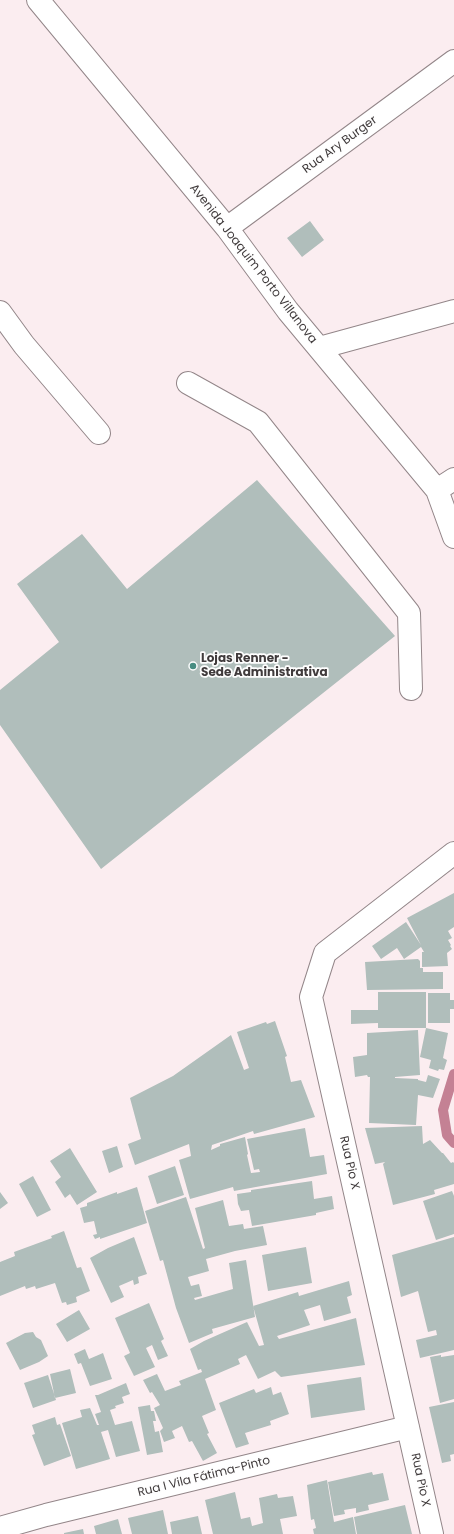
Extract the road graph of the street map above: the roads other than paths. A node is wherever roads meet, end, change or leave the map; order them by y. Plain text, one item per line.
1 (38, 0) edge
2 (454, 61) edge
3 (226, 228) junction
4 (454, 310) edge
5 (0, 312) edge
6 (319, 348) junction
7 (188, 383) dead end
8 (98, 433) dead end
9 (446, 485) edge
10 (454, 537) edge
11 (411, 689) dead end
12 (454, 853) edge
13 (408, 1427) junction
14 (8, 1529) edge
15 (432, 1534) edge

1 - 3 street, Avenida Joaquim Porto Villanova
2 - 3 street, Rua Ary Burger
3 - 6 street, Avenida Joaquim Porto Villanova
4 - 6 street
5 - 8 street
6 - 9 street, Avenida Joaquim Porto Villanova
7 - 11 street
9 - 10 street, Avenida Joaquim Porto Villanova
12 - 13 street, Rua Pio X
13 - 14 street, Rua I Vila Fátima-Pinto
13 - 15 street, Rua Pio X

